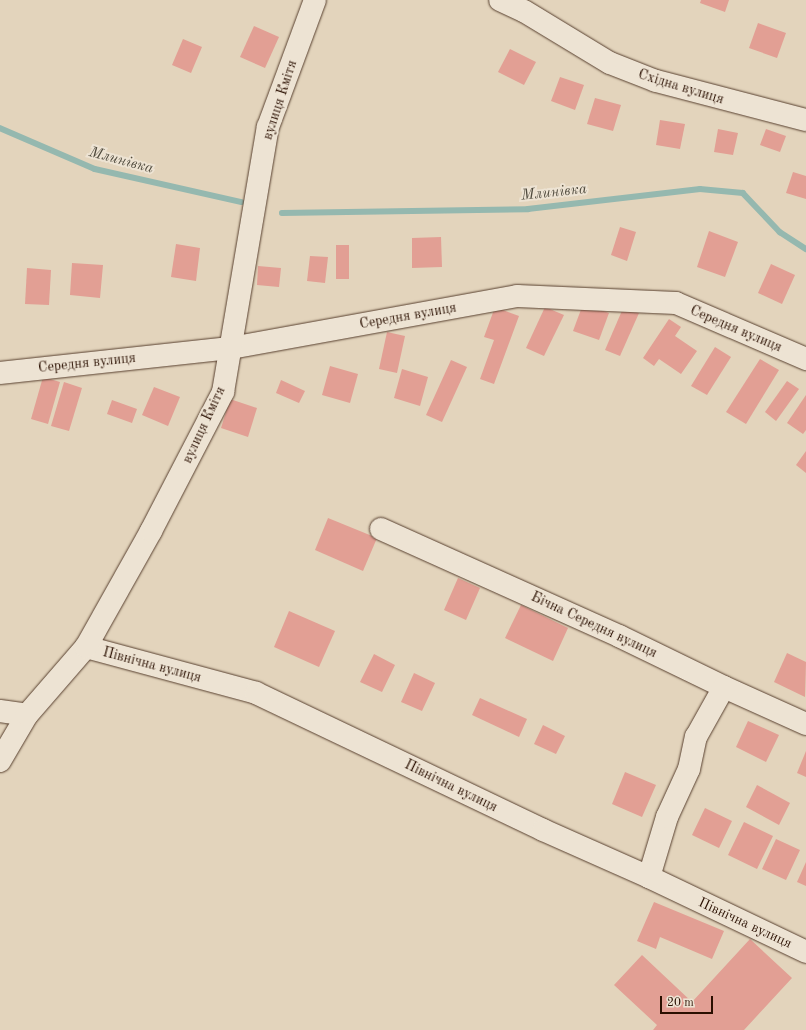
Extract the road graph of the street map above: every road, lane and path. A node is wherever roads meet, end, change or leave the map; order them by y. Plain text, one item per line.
1 (315, 0) edge
2 (500, 0) edge
3 (806, 120) edge
4 (231, 348) junction
5 (806, 359) edge
6 (0, 372) edge
7 (381, 529) dead end
8 (86, 647) junction
9 (724, 687) junction
10 (0, 711) edge
11 (28, 715) junction
12 (806, 724) edge
13 (0, 760) edge
14 (649, 877) junction
15 (806, 952) edge

1 - 4 street, вулиця Кмітя
2 - 3 street, Східна вулиця
4 - 5 street, Середня вулиця
4 - 6 street, Середня вулиця
4 - 8 street, вулиця Кмітя
7 - 9 street, Бічна Середня вулиця
8 - 11 street, вулиця Кмітя
8 - 14 street, Північна вулиця
9 - 12 street, Бічна Середня вулиця
9 - 14 street
10 - 11 street
11 - 13 street, вулиця Кмітя
14 - 15 street, Північна вулиця

